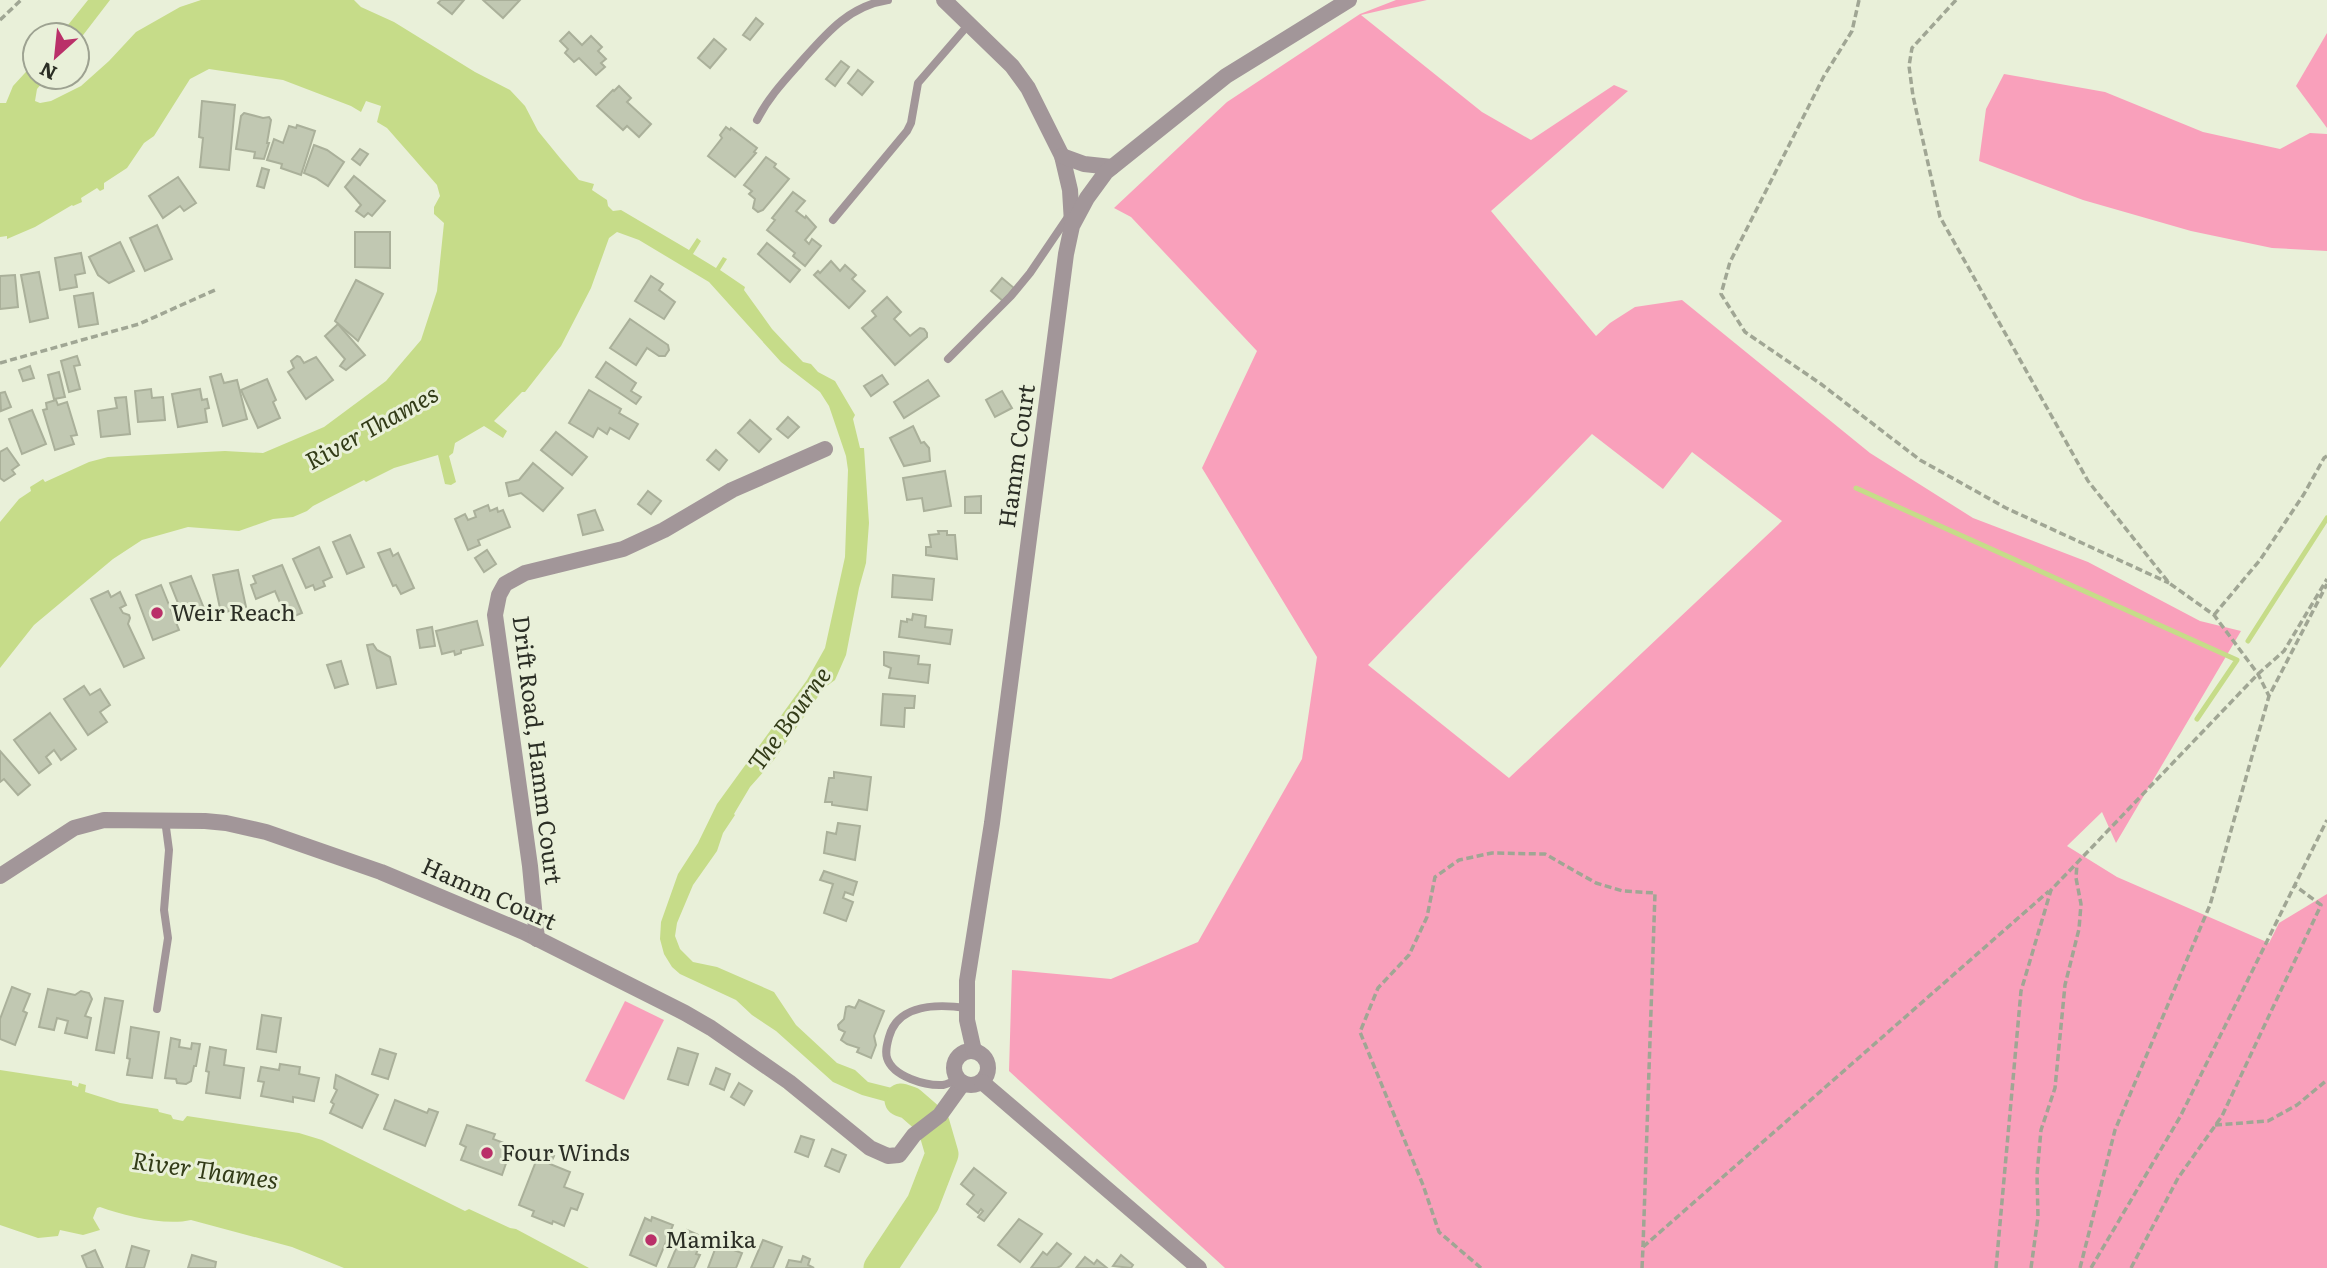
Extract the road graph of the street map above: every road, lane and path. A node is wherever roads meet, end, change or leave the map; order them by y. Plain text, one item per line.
1 (21, 0) edge
2 (888, 0) edge
3 (944, 0) edge
4 (1349, 0) edge
5 (1859, 0) edge
6 (1956, 0) edge
7 (0, 20) edge
8 (969, 24) junction
9 (757, 120) dead end
10 (1062, 156) junction
11 (1112, 167) junction
12 (1072, 219) junction
13 (833, 220) dead end
14 (215, 290) dead end
15 (948, 359) dead end
16 (0, 363) edge
17 (825, 449) dead end
18 (2327, 456) edge
19 (2327, 581) edge
20 (2169, 583) junction
21 (2214, 615) junction
22 (2258, 674) junction
23 (2269, 696) junction
24 (165, 820) junction
25 (2327, 820) edge
26 (2077, 862) junction
27 (0, 876) edge
28 (2294, 884) junction
29 (2050, 890) junction
30 (537, 939) junction
31 (967, 1008) junction
32 (157, 1009) dead end
33 (974, 1051) junction
34 (2327, 1080) edge
35 (960, 1081) junction
36 (982, 1082) junction
37 (2215, 1125) junction
38 (1643, 1247) junction
39 (1199, 1268) edge
40 (1481, 1268) edge
41 (1642, 1268) edge
42 (1996, 1268) edge
43 (2031, 1268) edge
44 (2080, 1268) edge
45 (2091, 1268) edge
46 (2131, 1268) edge

1 - 7 path
2 - 9 lane
3 - 8 street
4 - 11 street, Hamm Court
5 - 20 path
6 - 20 path
8 - 10 street
8 - 13 lane
10 - 11 street
10 - 12 street
11 - 12 street, Hamm Court
12 - 15 lane
12 - 31 street, Hamm Court
14 - 16 path
17 - 30 street, Drift Road, Hamm Court
18 - 21 path
19 - 22 path
19 - 23 path
20 - 21 path
21 - 22 path
22 - 23 path
22 - 26 path
23 - 44 path
24 - 27 street, Hamm Court
24 - 30 street, Hamm Court
24 - 32 lane
25 - 28 path
26 - 29 path
26 - 43 path
28 - 37 path
28 - 45 path
29 - 38 path
29 - 42 path
30 - 35 street, Hamm Court
31 - 33 street, Hamm Court
31 - 35 lane
33 - 35 street
33 - 36 street
34 - 37 path
35 - 36 street
36 - 39 street
37 - 46 path
38 - 40 path
38 - 41 path

